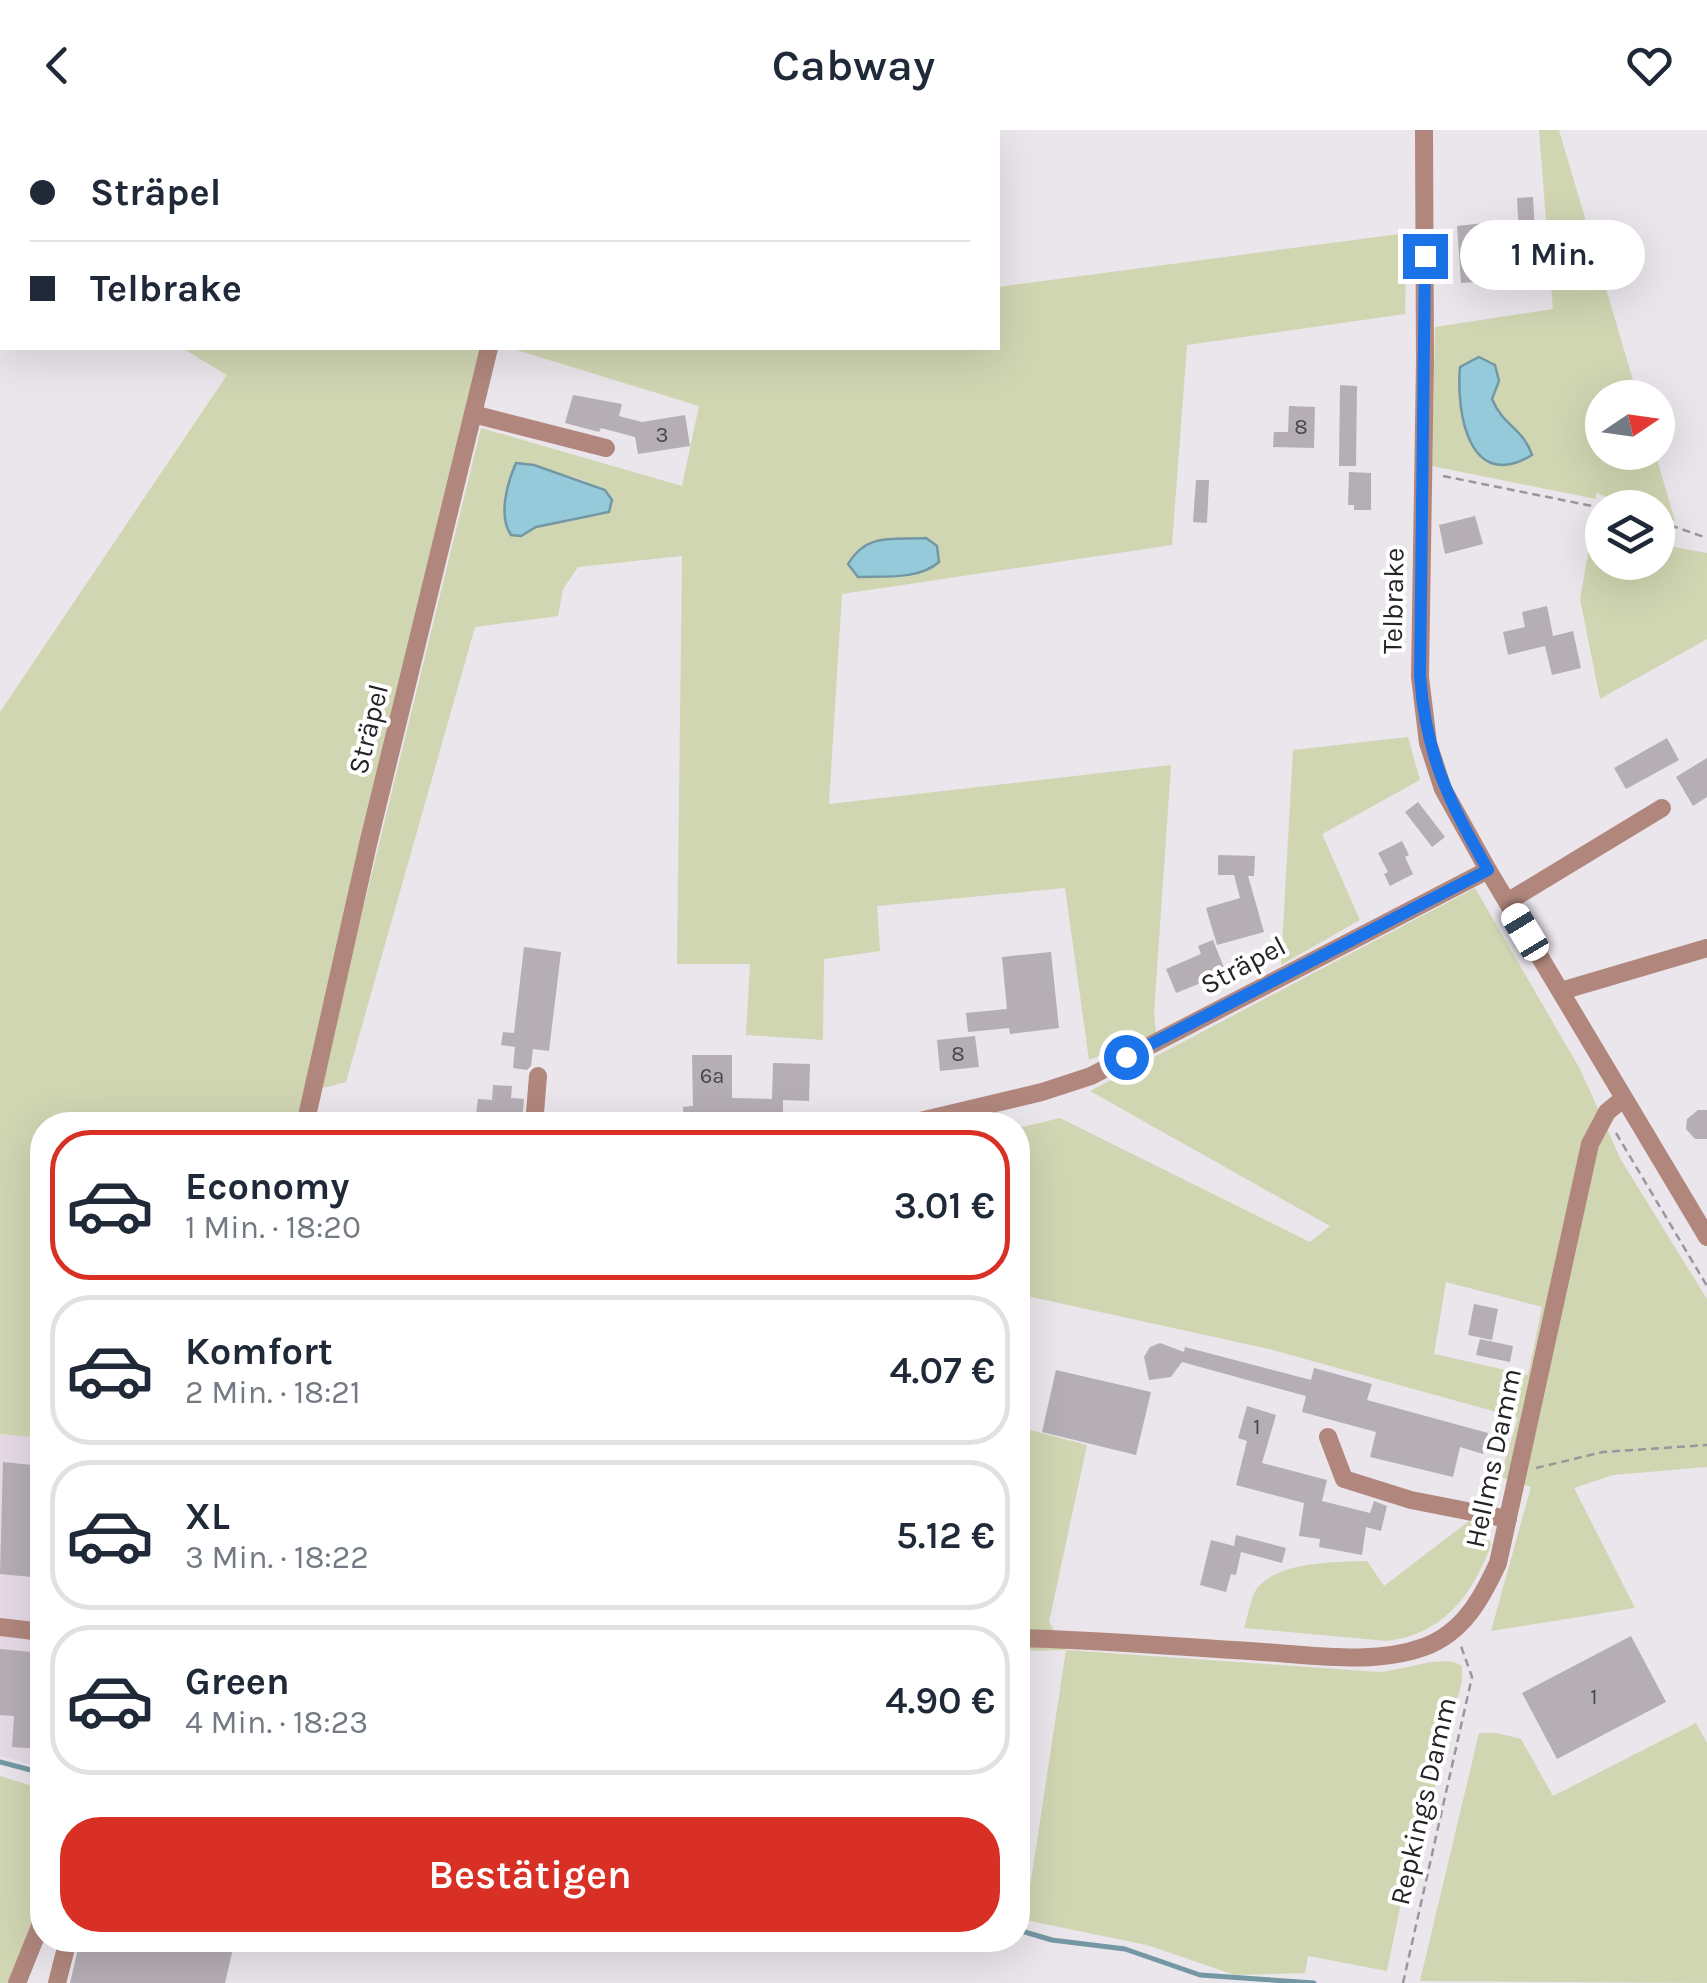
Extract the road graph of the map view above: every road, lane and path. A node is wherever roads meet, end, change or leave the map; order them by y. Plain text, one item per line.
1 (1424, 130) edge
2 (489, 350) edge
3 (473, 414) junction
4 (606, 448) dead end
5 (1422, 471) junction
6 (1585, 505) edge
7 (1675, 527) edge
8 (1707, 538) edge
9 (1662, 808) dead end
10 (1488, 870) junction
11 (1507, 902) junction
12 (1707, 948) edge
13 (1561, 991) junction
14 (538, 1076) dead end
15 (1624, 1098) junction
16 (308, 1112) edge
17 (535, 1112) edge
18 (958, 1112) edge
19 (1707, 1238) edge
20 (1328, 1436) dead end
21 (1707, 1445) edge
22 (1518, 1470) junction
23 (1508, 1519) junction
24 (0, 1628) edge
25 (30, 1631) edge
26 (1451, 1633) junction
27 (1030, 1639) edge
28 (30, 1952) edge
29 (65, 1952) edge
30 (18, 1983) edge
31 (57, 1983) edge
32 (1403, 1983) edge

1 - 5 street, Telbrake
2 - 3 street, Sträpel
3 - 4 street
3 - 16 street, Sträpel
5 - 6 path
5 - 10 street, Telbrake
7 - 8 path
9 - 11 street
10 - 11 street, Telbrake
10 - 18 street, Sträpel
11 - 13 street, Telbrake
12 - 13 street
13 - 15 street, Telbrake
14 - 17 street
15 - 19 street, Telbrake
15 - 22 street, Hellms Damm
20 - 23 street
21 - 22 path
22 - 23 street, Hellms Damm
23 - 26 street, Hellms Damm
24 - 25 street
26 - 27 street, Hellms Damm
26 - 32 path, Repkings Damm
28 - 30 street
29 - 31 street

